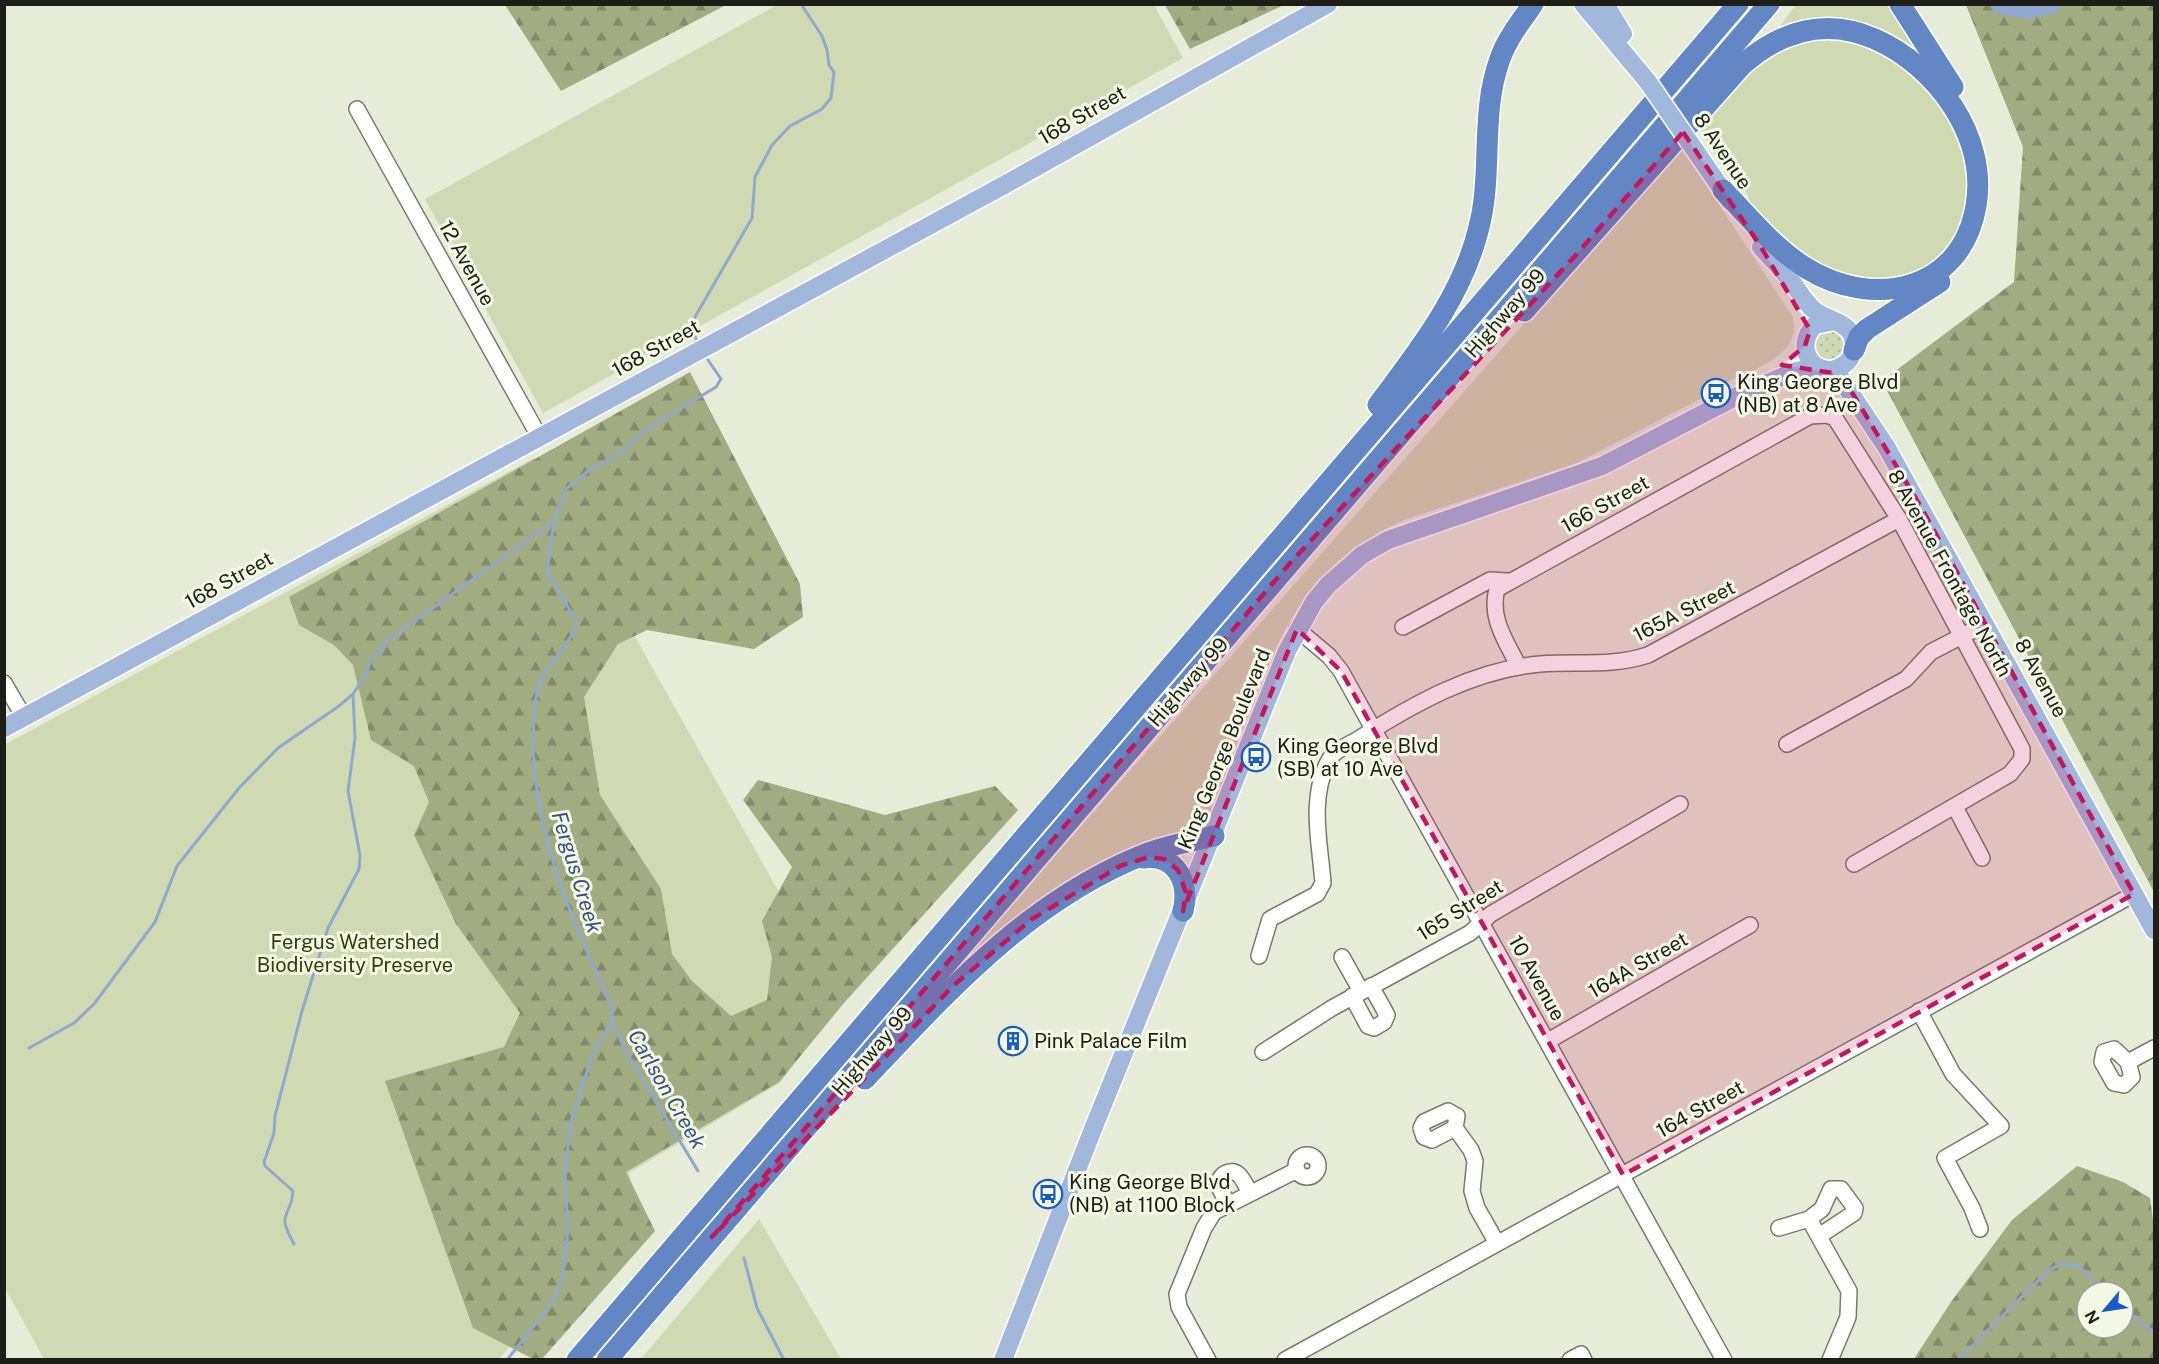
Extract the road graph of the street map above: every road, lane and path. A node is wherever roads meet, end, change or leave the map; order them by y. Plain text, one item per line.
1 (1328, 4) edge
2 (1533, 4) edge
3 (1583, 4) edge
4 (1605, 4) edge
5 (1738, 4) edge
6 (1769, 4) edge
7 (1900, 4) edge
8 (1648, 82) junction
9 (357, 109) dead end
10 (1723, 190) junction
11 (1761, 246) junction
12 (1834, 321) junction
13 (1807, 338) junction
14 (1853, 352) junction
15 (1820, 368) junction
16 (1739, 395) junction
17 (1827, 415) joint
18 (540, 438) junction
19 (1887, 448) junction
20 (1899, 519) junction
21 (1291, 562) junction
22 (1508, 581) junction
23 (1222, 605) junction
24 (1985, 624) junction
25 (1403, 627) dead end
26 (1297, 629) junction
27 (1961, 636) junction
28 (1519, 667) junction
29 (4, 683) edge
30 (24, 717) junction
31 (4, 728) edge
32 (1373, 728) junction
33 (1787, 744) dead end
34 (1680, 804) dead end
35 (1954, 807) junction
36 (1214, 836) junction
37 (1982, 858) dead end
38 (1854, 864) dead end
39 (1120, 866) junction
40 (2134, 894) junction
41 (1183, 911) junction
42 (1482, 923) junction
43 (1749, 925) dead end
44 (2154, 930) edge
45 (1259, 956) dead end
46 (1342, 957) dead end
47 (1361, 991) junction
48 (1919, 1011) junction
49 (1548, 1041) junction
50 (2154, 1048) edge
51 (1263, 1052) dead end
52 (2128, 1062) dead end
53 (1455, 1128) dead end
54 (1297, 1170) dead end
55 (1623, 1175) junction
56 (1250, 1193) junction
57 (1229, 1205) junction
58 (1809, 1219) junction
59 (1779, 1228) dead end
60 (1980, 1229) dead end
61 (1819, 1236) junction
62 (712, 1237) junction
63 (1497, 1243) junction
64 (577, 1359) edge
65 (608, 1359) edge
66 (1003, 1359) edge
67 (1208, 1359) edge
68 (1285, 1359) edge
69 (1724, 1359) edge
70 (1830, 1359) edge

1 - 18 main road, 168 Street
2 - 23 highway
3 - 8 main road, 8 Avenue
4 - 8 main road, 8 Avenue
5 - 23 highway, Highway 99
6 - 21 highway, Highway 99
7 - 14 highway
8 - 10 main road, 8 Avenue, bridge
9 - 18 street, 12 Avenue
10 - 11 main road, 8 Avenue
10 - 21 highway
11 - 12 main road, 8 Avenue
11 - 13 main road, 8 Avenue
12 - 13 main road
12 - 14 main road
13 - 15 main road
13 - 16 main road, King George Boulevard
14 - 15 main road
14 - 19 main road, 8 Avenue
15 - 16 main road, King George Boulevard
15 - 19 main road, 8 Avenue
16 - 26 main road, King George Boulevard
17 - 20 street, 8 Avenue Frontage North
17 - 22 street, 166 Street
18 - 30 main road, 168 Street
19 - 24 main road, 8 Avenue
20 - 27 street, 8 Avenue Frontage North
20 - 28 street, 165A Street
21 - 62 highway, Highway 99
22 - 25 street, 166 Street
22 - 28 street
23 - 64 highway, Highway 99
24 - 27 street
24 - 40 main road, 8 Avenue
26 - 32 street, 10 Avenue
26 - 36 main road, King George Boulevard
27 - 33 street
27 - 35 street, 8 Avenue Frontage North
28 - 32 street, 165A Street
29 - 30 street
30 - 31 main road, 168 Street
32 - 42 street, 10 Avenue
32 - 45 street, 165A Street
34 - 42 street, 165 Street
35 - 37 street
35 - 38 street
36 - 39 highway
36 - 41 main road, King George Boulevard
39 - 41 highway
39 - 62 highway
40 - 44 main road, 8 Avenue
40 - 48 street, 164 Street
41 - 66 main road, King George Boulevard
42 - 47 street, 165 Street
42 - 49 street, 10 Avenue
43 - 49 street, 164A Street
46 - 47 street
47 - 51 street, 165 Street
48 - 55 street, 164 Street
48 - 60 street
49 - 55 street, 10 Avenue
50 - 52 street
53 - 63 street
54 - 56 street
55 - 63 street, 164 Street
55 - 69 street, 10 Avenue
56 - 57 street
56 - 57 street
57 - 67 street
58 - 59 street
58 - 61 street
58 - 61 street
61 - 70 street
62 - 65 highway, Highway 99
63 - 68 street, 164 Street

